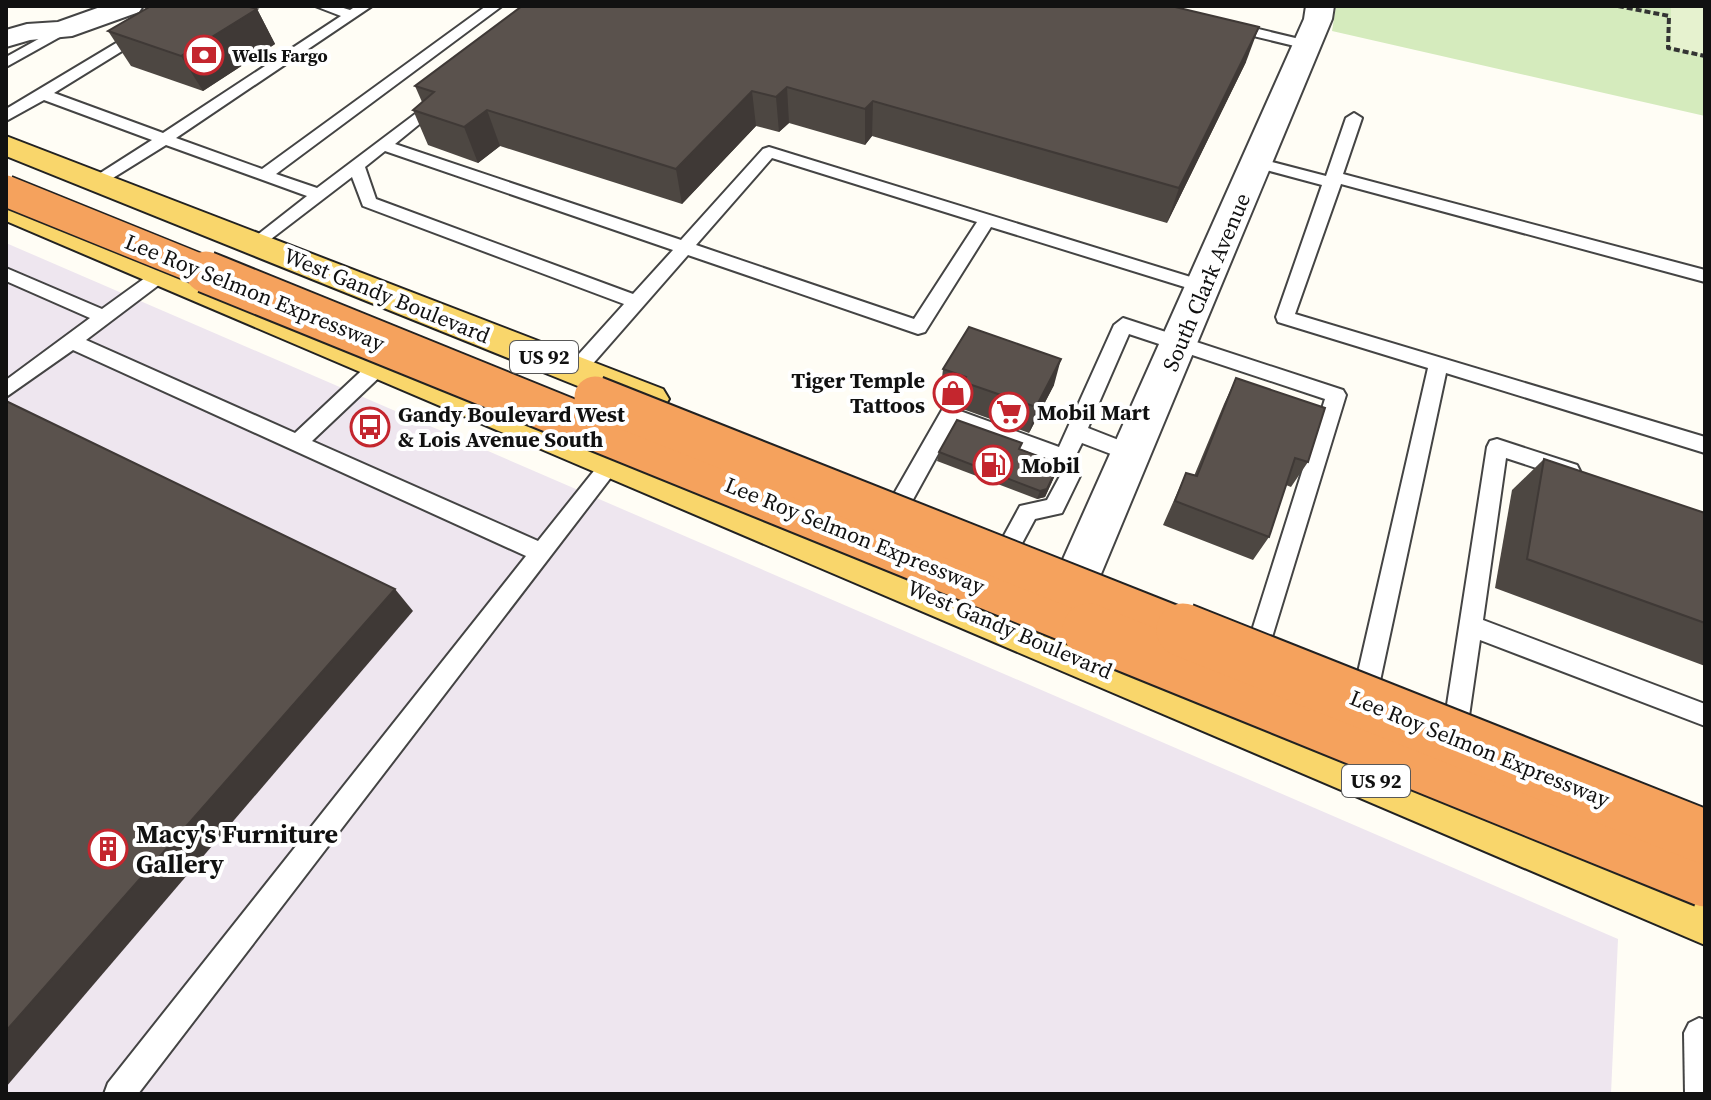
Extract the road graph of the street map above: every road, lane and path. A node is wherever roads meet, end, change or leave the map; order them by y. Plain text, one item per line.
1 (129, 6) edge
2 (189, 6) edge
3 (322, 6) edge
4 (495, 6) edge
5 (1320, 6) edge
6 (1618, 6) edge
7 (358, 11) edge
8 (1217, 24) edge
9 (62, 30) junction
10 (6, 39) edge
11 (1307, 45) junction
12 (1705, 56) edge
13 (6, 63) edge
14 (454, 89) edge
15 (42, 94) junction
16 (6, 116) edge
17 (1354, 118) dead end
18 (164, 139) junction
19 (6, 145) edge
20 (383, 145) junction
21 (6, 161) edge
22 (1257, 163) junction
23 (356, 166) junction
24 (264, 175) junction
25 (1334, 180) junction
26 (100, 181) junction
27 (6, 191) edge
28 (319, 195) junction
29 (6, 208) edge
30 (987, 220) junction
31 (258, 243) junction
32 (685, 248) junction
33 (6, 274) edge
34 (162, 274) junction
35 (1705, 276) edge
36 (1204, 287) junction
37 (637, 302) junction
38 (104, 317) junction
39 (71, 341) junction
40 (508, 343) junction
41 (1180, 343) junction
42 (1438, 364) junction
43 (380, 365) junction
44 (576, 370) junction
45 (6, 390) edge
46 (1076, 432) junction
47 (556, 439) junction
48 (297, 443) junction
49 (1705, 445) edge
50 (1132, 454) junction
51 (1065, 457) junction
52 (612, 463) junction
53 (1597, 480) edge
54 (902, 499) junction
55 (1012, 541) junction
56 (542, 553) junction
57 (1083, 570) junction
58 (1470, 626) junction
59 (1261, 640) junction
60 (1047, 645) junction
61 (1368, 681) junction
62 (1705, 715) edge
63 (1456, 728) junction
64 (1705, 816) edge
65 (1705, 837) edge
66 (1705, 880) edge
67 (1705, 917) edge
68 (1705, 1035) edge
69 (119, 1094) edge
70 (1700, 1094) edge

1 - 9 street
2 - 15 lane
3 - 7 lane
4 - 24 lane
5 - 11 street, South Clark Avenue
6 - 12 path
7 - 18 lane
8 - 11 lane
9 - 10 street
9 - 13 lane
11 - 22 street, South Clark Avenue
14 - 20 lane
15 - 16 lane
15 - 18 lane
17 - 25 lane
18 - 24 lane
18 - 26 lane
19 - 26 main road, West Gandy Boulevard / US 92
20 - 23 lane
20 - 32 lane
21 - 40 main road
21 - 65 highway, Lee Roy Selmon Expressway, bridge
22 - 25 lane
22 - 36 street, South Clark Avenue
23 - 28 lane
23 - 37 lane
24 - 28 lane
25 - 35 lane
25 - 42 lane
26 - 31 main road, West Gandy Boulevard / US 92
27 - 66 highway, Lee Roy Selmon Expressway, bridge
28 - 31 lane
29 - 34 main road, West Gandy Boulevard / US 92
30 - 32 lane
30 - 32 lane
30 - 36 lane
31 - 40 main road, West Gandy Boulevard / US 92
32 - 37 lane
33 - 38 lane
34 - 38 lane
34 - 43 main road, West Gandy Boulevard / US 92
36 - 41 street, South Clark Avenue
37 - 44 lane
38 - 39 lane
39 - 45 lane
39 - 48 lane
40 - 44 main road, West Gandy Boulevard / US 92
41 - 46 lane
41 - 50 street, South Clark Avenue
41 - 59 lane
42 - 49 lane
42 - 61 lane
43 - 47 main road, West Gandy Boulevard / US 92
43 - 48 lane
44 - 54 main road, West Gandy Boulevard / US 92
46 - 50 lane
46 - 51 lane
47 - 52 main road, West Gandy Boulevard / US 92
47 - 57 main road
48 - 56 lane
50 - 57 street, South Clark Avenue
51 - 54 lane
51 - 55 lane
52 - 56 lane
52 - 60 main road, West Gandy Boulevard / US 92
53 - 58 lane
54 - 55 main road, West Gandy Boulevard / US 92
55 - 57 main road, West Gandy Boulevard / US 92
56 - 69 lane
57 - 59 main road, West Gandy Boulevard / US 92
57 - 60 street, South Clark Avenue
58 - 62 lane
58 - 63 lane
59 - 61 main road, West Gandy Boulevard / US 92
60 - 63 main road
60 - 67 main road, West Gandy Boulevard / US 92
61 - 63 main road, West Gandy Boulevard / US 92
63 - 64 main road, West Gandy Boulevard / US 92
68 - 70 lane

